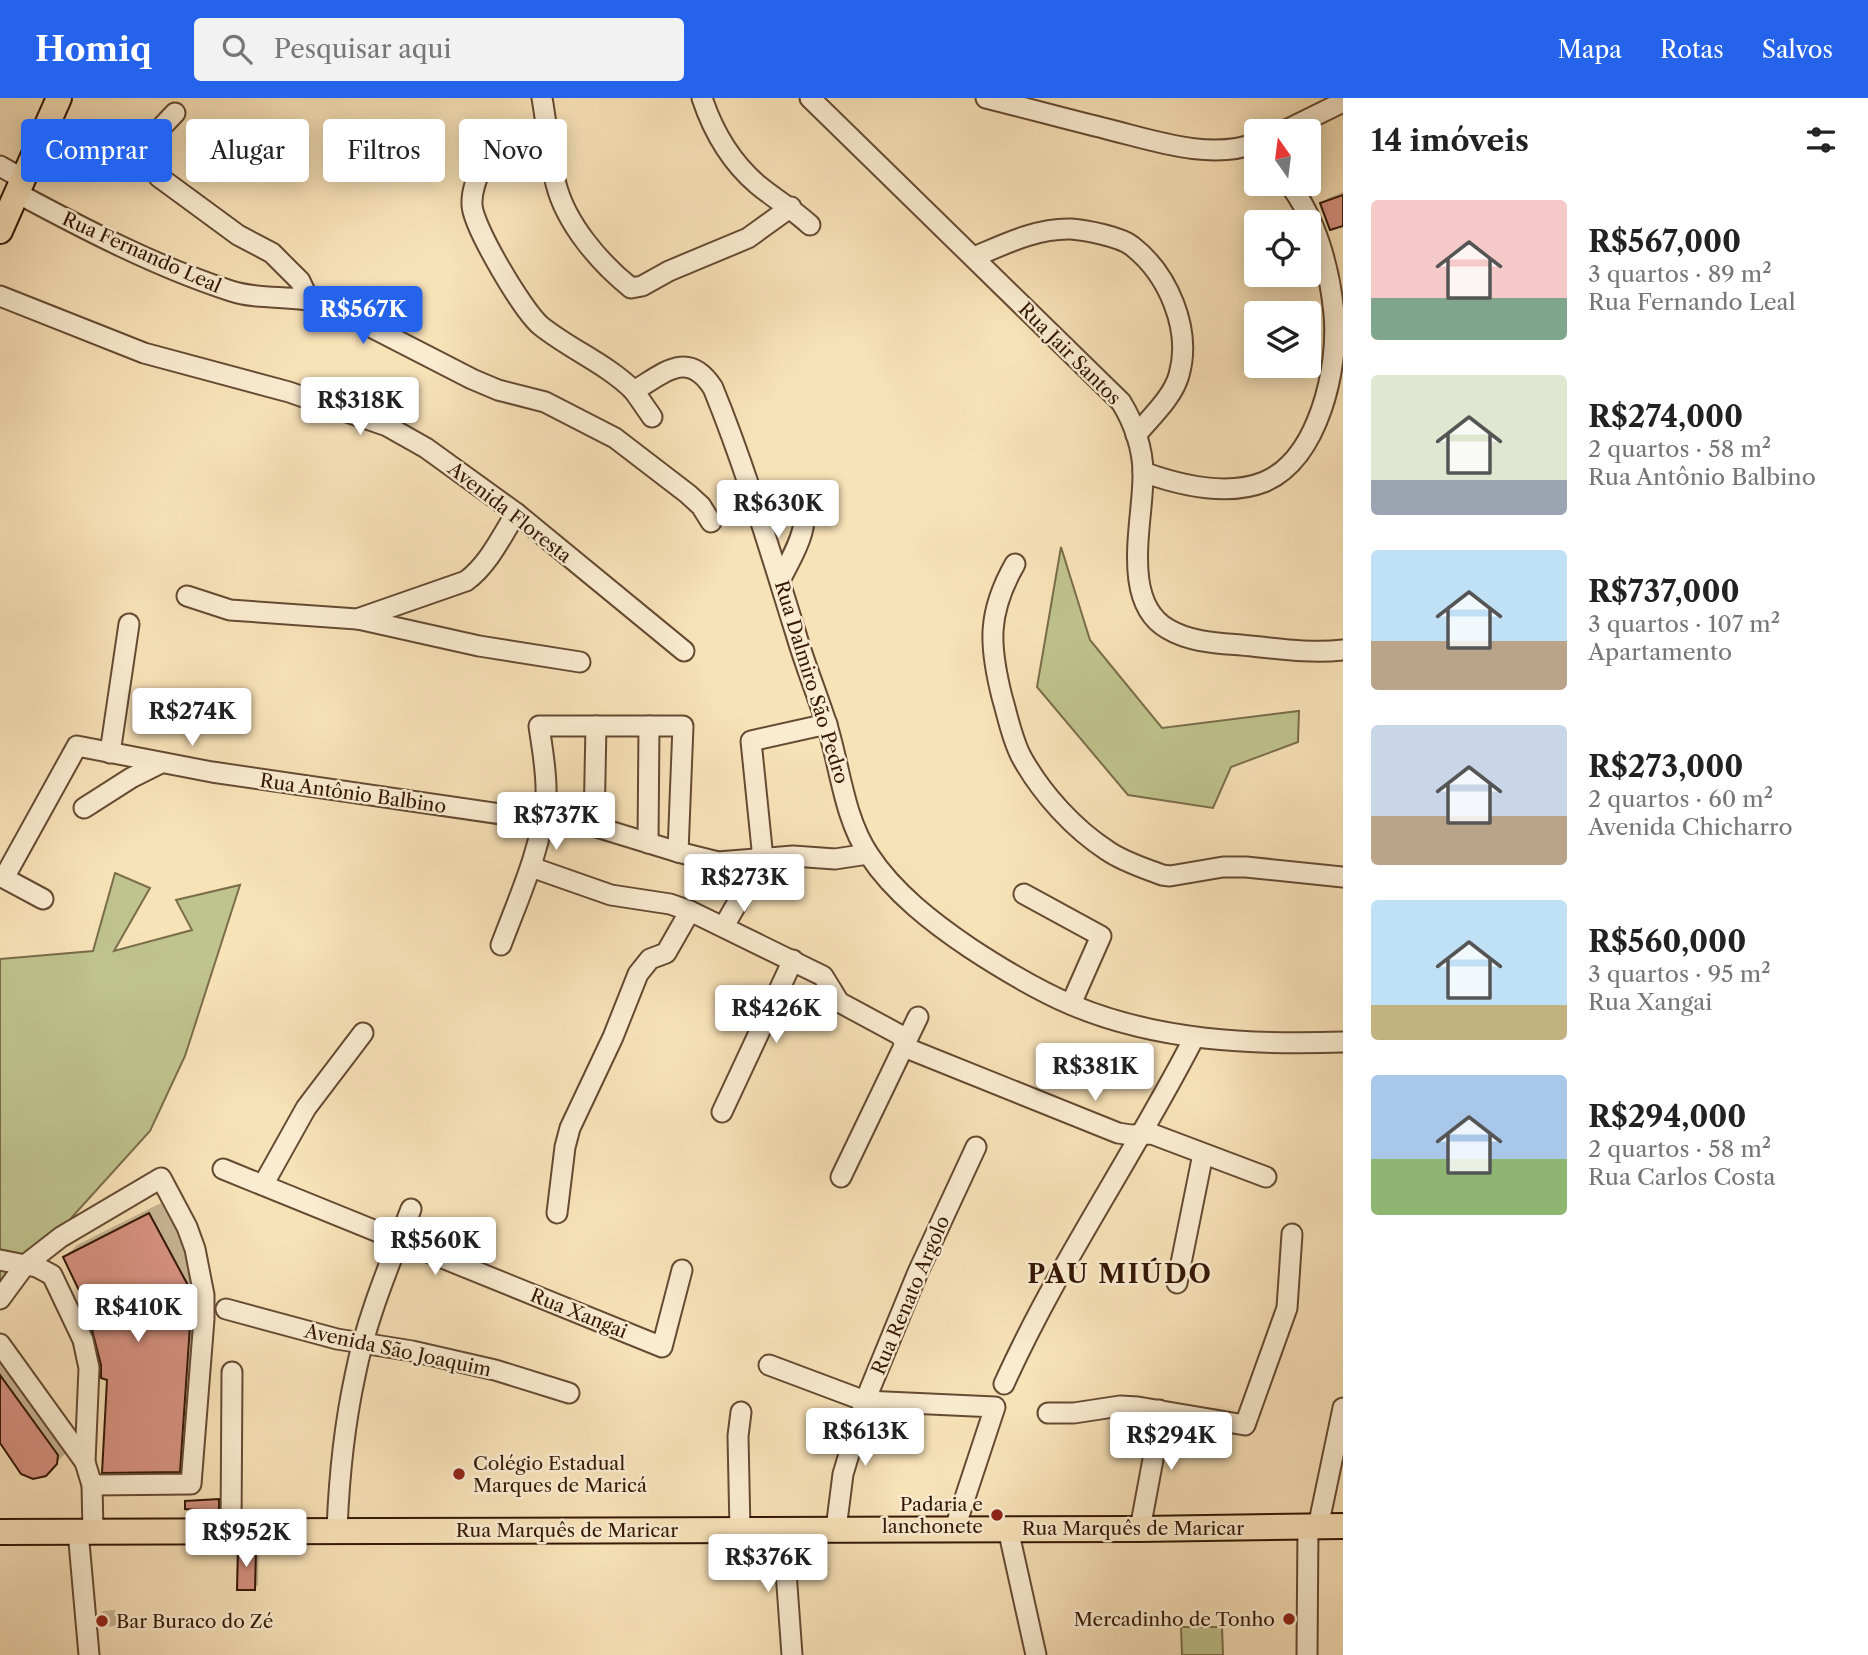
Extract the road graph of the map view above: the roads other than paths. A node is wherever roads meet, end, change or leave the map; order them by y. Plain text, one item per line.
1 (59, 98) edge
2 (542, 98) edge
3 (702, 98) edge
4 (810, 98) edge
5 (986, 98) edge
6 (1343, 103) edge
7 (175, 113) dead end
8 (1309, 119) edge
9 (1244, 147) edge
10 (0, 166) edge
11 (476, 182) edge
12 (20, 186) junction
13 (1296, 196) edge
14 (791, 207) junction
15 (810, 225) dead end
16 (0, 231) edge
17 (974, 257) junction
18 (0, 296) edge
19 (308, 298) junction
20 (634, 391) junction
21 (652, 417) dead end
22 (1136, 435) junction
23 (1143, 471) junction
24 (759, 511) junction
25 (516, 513) junction
26 (711, 522) dead end
27 (1015, 564) dead end
28 (780, 580) junction
29 (187, 596) dead end
30 (357, 619) junction
31 (129, 624) dead end
32 (1343, 650) edge
33 (684, 651) dead end
34 (580, 662) dead end
35 (827, 724) junction
36 (596, 726) junction
37 (649, 726) junction
38 (110, 753) junction
39 (161, 763) junction
40 (84, 808) dead end
41 (543, 819) junction
42 (594, 825) junction
43 (648, 843) junction
44 (678, 852) junction
45 (868, 854) junction
46 (760, 860) junction
47 (531, 867) junction
48 (1343, 877) edge
49 (1024, 894) dead end
50 (43, 899) dead end
51 (690, 911) junction
52 (724, 926) junction
53 (501, 945) dead end
54 (793, 960) junction
55 (1071, 1004) junction
56 (918, 1017) dead end
57 (363, 1033) dead end
58 (1194, 1038) junction
59 (905, 1042) junction
60 (1343, 1042) edge
61 (722, 1112) dead end
62 (1141, 1134) junction
63 (976, 1147) dead end
64 (1203, 1154) junction
65 (223, 1169) dead end
66 (841, 1177) dead end
67 (1266, 1177) dead end
68 (263, 1185) junction
69 (411, 1209) dead end
70 (557, 1213) dead end
71 (1292, 1234) dead end
72 (398, 1240) junction
73 (0, 1260) edge
74 (25, 1265) junction
75 (682, 1270) dead end
76 (1177, 1283) dead end
77 (0, 1299) edge
78 (226, 1308) dead end
79 (0, 1344) edge
80 (363, 1345) junction
81 (769, 1365) dead end
82 (232, 1372) dead end
83 (1004, 1384) dead end
84 (569, 1393) dead end
85 (865, 1401) junction
86 (1343, 1408) edge
87 (1159, 1410) junction
88 (741, 1412) dead end
89 (1048, 1413) dead end
90 (85, 1462) junction
91 (92, 1485) junction
92 (1336, 1485) edge
93 (1343, 1526) edge
94 (1313, 1527) junction
95 (956, 1528) junction
96 (836, 1529) junction
97 (1008, 1529) junction
98 (1140, 1529) junction
99 (231, 1530) junction
100 (337, 1530) junction
101 (740, 1530) junction
102 (783, 1530) junction
103 (85, 1531) junction
104 (0, 1532) edge
105 (89, 1655) edge
106 (792, 1655) edge
107 (1036, 1655) edge
108 (1307, 1655) edge

1 - 12 main road
2 - 14 street
3 - 14 street
4 - 17 street, Rua Jair Santos
5 - 9 street
6 - 8 street
7 - 19 street
10 - 12 street, Rua Fernando Leal
11 - 20 street
12 - 16 main road
12 - 19 street, Rua Fernando Leal
13 - 23 street
14 - 15 street
17 - 22 street, Rua Jair Santos
17 - 22 street
18 - 25 street, Avenida Floresta
19 - 26 street, Rua Fernando Leal
20 - 21 street
20 - 24 street, Rua Dalmiro São Pedro
22 - 23 street, Rua Jair Santos
23 - 32 street, Rua Jair Santos
24 - 28 street, Rua Dalmiro São Pedro
24 - 28 street
25 - 30 street
25 - 33 street, Avenida Floresta
27 - 48 street
28 - 35 street, Rua Dalmiro São Pedro
29 - 30 street
30 - 34 street
31 - 38 street
35 - 45 street, Rua Dalmiro São Pedro
35 - 46 street
36 - 37 street
36 - 41 street
36 - 42 street
37 - 43 street
37 - 44 street
38 - 39 street, Rua Antônio Balbino
38 - 50 street, Rua Antônio Balbino
39 - 40 street
39 - 41 street, Rua Antônio Balbino
41 - 42 street, Rua Antônio Balbino
41 - 47 street
42 - 43 street, Rua Antônio Balbino
43 - 44 street, Rua Antônio Balbino
44 - 46 street, Rua Antônio Balbino
45 - 46 street, Rua Antônio Balbino
45 - 55 street, Rua Dalmiro São Pedro
46 - 52 street
47 - 51 street
47 - 53 street
49 - 55 street
51 - 52 street
51 - 70 street
52 - 54 street
54 - 59 street
54 - 61 street
55 - 58 street, Rua Dalmiro São Pedro
56 - 59 street
57 - 68 street
58 - 60 street, Rua Dalmiro São Pedro
58 - 62 street
59 - 62 street
59 - 66 street
62 - 64 street
62 - 83 street
63 - 85 street, Rua Renato Argolo
64 - 67 street
64 - 76 street
65 - 68 street, Rua Xangai
68 - 72 street, Rua Xangai
69 - 72 street
71 - 87 street
72 - 75 street, Rua Xangai
72 - 80 street
73 - 74 street
74 - 77 street
74 - 90 street
74 - 91 street
78 - 80 street, Avenida São Joaquim
79 - 90 street
80 - 84 street, Avenida São Joaquim
80 - 100 street
81 - 85 street
82 - 99 street
85 - 95 street
85 - 96 street, Rua Renato Argolo
86 - 92 street
87 - 89 street
87 - 98 street
88 - 101 street
90 - 91 street
91 - 103 street
92 - 94 street
93 - 94 main road, Rua Marquês de Maricar
94 - 98 main road, Rua Marquês de Maricar
94 - 108 street
95 - 96 main road, Rua Marquês de Maricar
95 - 97 main road, Rua Marquês de Maricar
96 - 102 main road, Rua Marquês de Maricar
97 - 98 main road, Rua Marquês de Maricar
97 - 107 street
99 - 100 main road, Rua Marquês de Maricar
99 - 103 main road, Rua Marquês de Maricar
100 - 101 main road, Rua Marquês de Maricar
101 - 102 main road, Rua Marquês de Maricar
102 - 106 street
103 - 104 main road, Rua Marquês de Maricar
103 - 105 street

